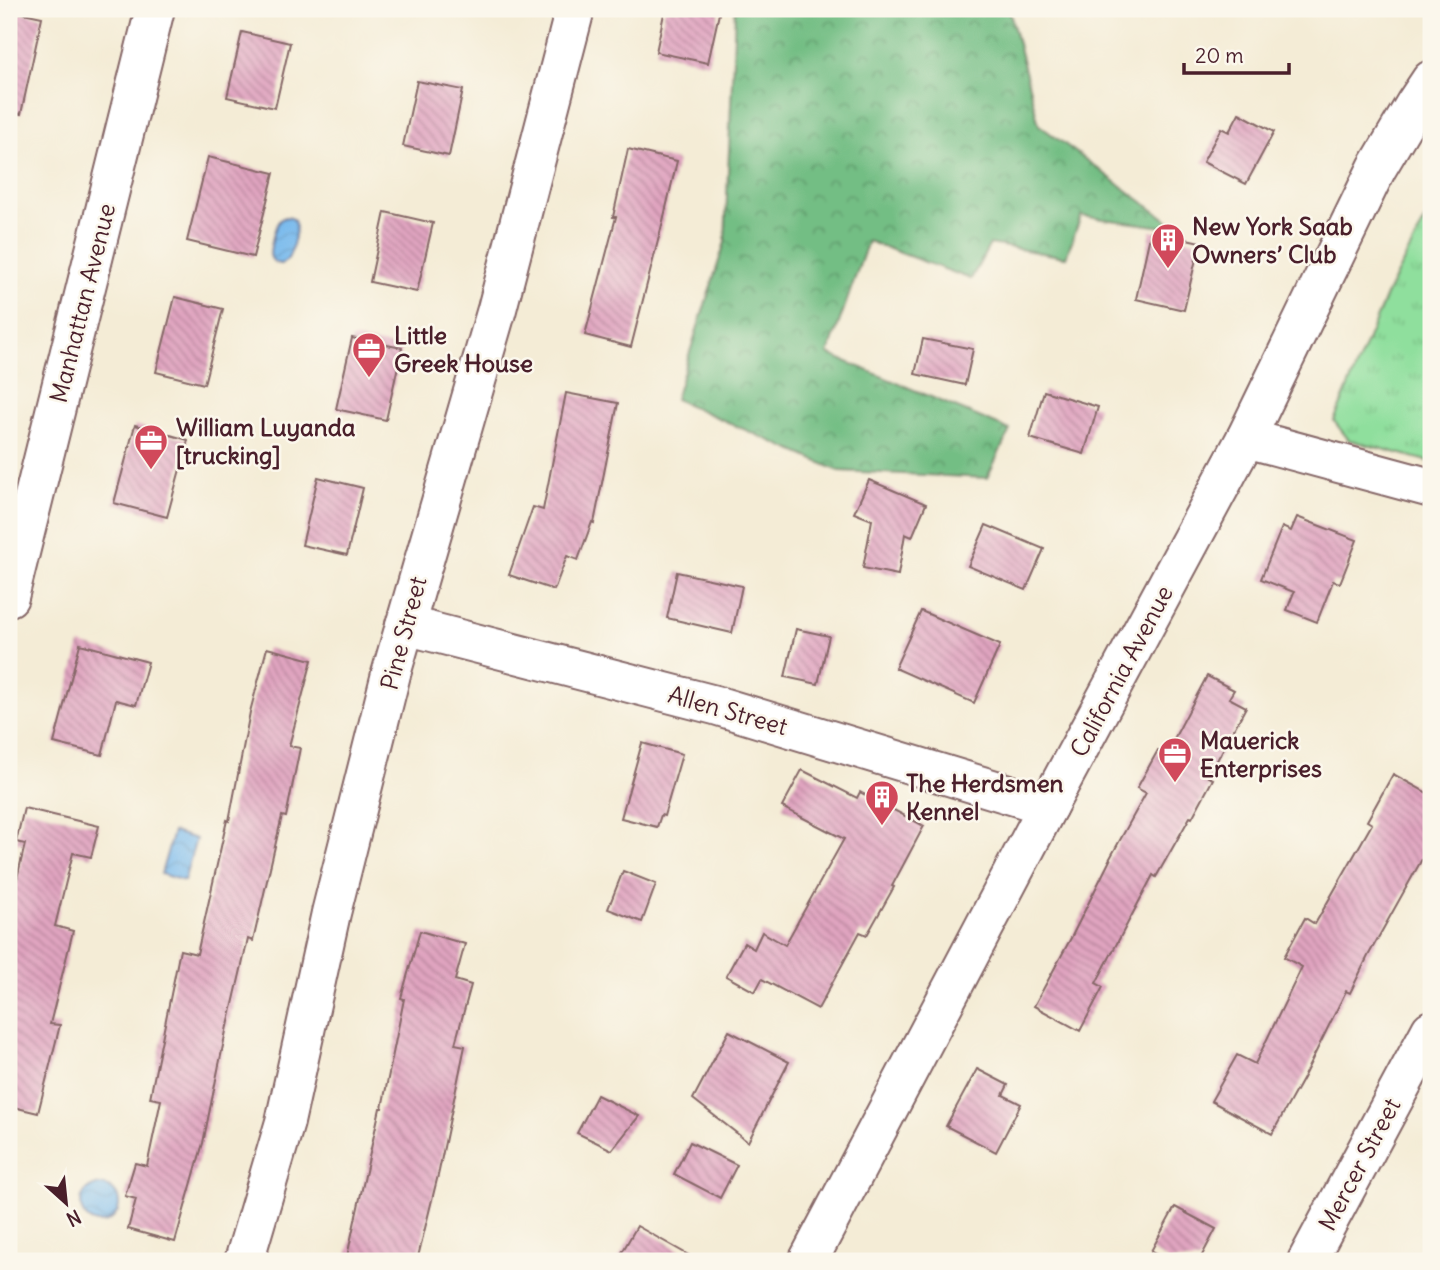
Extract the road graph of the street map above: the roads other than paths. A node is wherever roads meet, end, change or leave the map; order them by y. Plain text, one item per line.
1 (155, 9) edge
2 (575, 9) edge
3 (1431, 80) edge
4 (1246, 438) junction
5 (1431, 488) edge
6 (9, 597) edge
7 (405, 625) junction
8 (1048, 806) junction
9 (1431, 1030) edge
10 (244, 1261) edge
11 (808, 1261) edge
12 (1307, 1261) edge

1 - 6 street, Manhattan Avenue
2 - 7 street, Pine Street
3 - 4 street, California Avenue
4 - 5 street
4 - 8 street, California Avenue
7 - 8 street, Allen Street
7 - 10 street, Pine Street
8 - 11 street, California Avenue
9 - 12 street, Mercer Street

